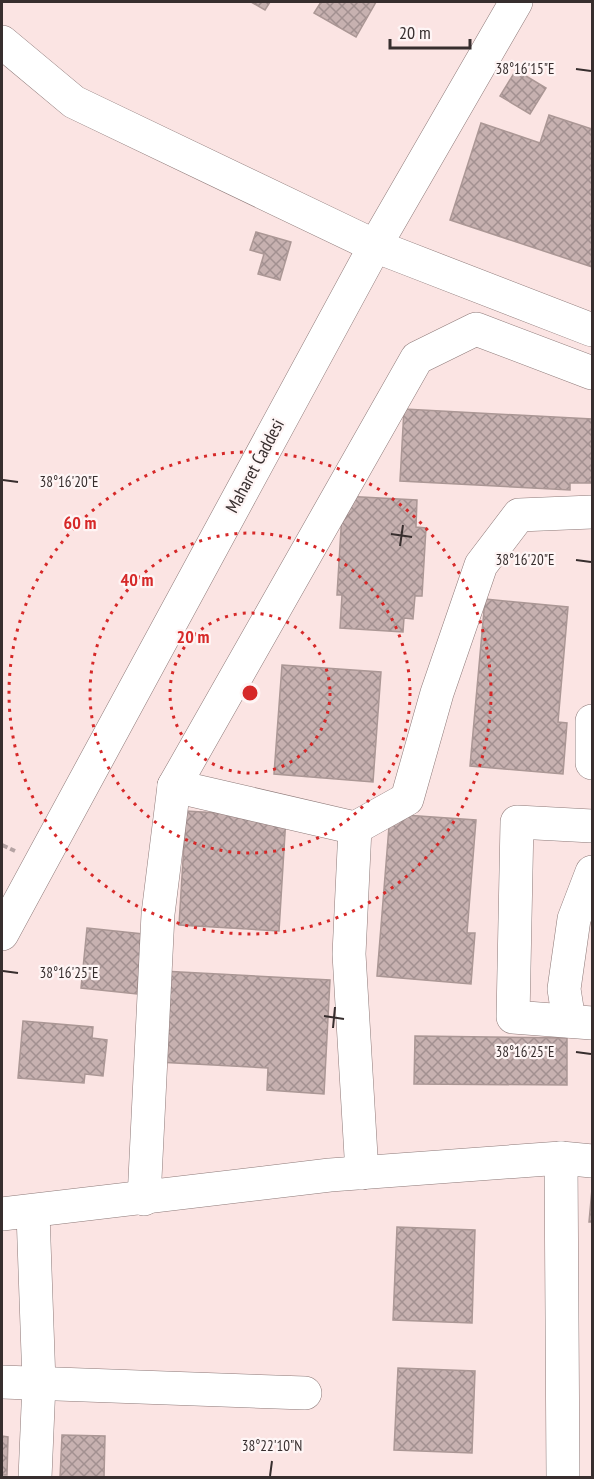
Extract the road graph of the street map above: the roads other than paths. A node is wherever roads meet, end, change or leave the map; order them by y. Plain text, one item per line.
1 (516, 2) edge
2 (2, 42) edge
3 (375, 246) junction
4 (592, 330) edge
5 (592, 373) edge
6 (592, 512) edge
7 (592, 721) edge
8 (592, 763) edge
9 (174, 786) junction
10 (592, 826) edge
11 (356, 828) junction
12 (592, 872) edge
13 (2, 934) edge
14 (581, 1022) edge
15 (577, 1159) edge
16 (362, 1173) junction
17 (144, 1199) junction
18 (17, 1214) edge
19 (2, 1382) edge
20 (39, 1383) junction
21 (305, 1393) dead end
22 (578, 1424) edge
23 (35, 1478) edge
24 (563, 1478) edge

1 - 3 street, Maharet Caddesi
2 - 3 street
3 - 4 street
3 - 13 street, Maharet Caddesi
5 - 9 street
6 - 11 street
7 - 8 street
9 - 11 street
9 - 17 street
10 - 14 street
11 - 16 street
12 - 14 street
15 - 16 street
15 - 22 street
16 - 17 street
17 - 18 street
18 - 20 street
19 - 20 street
20 - 21 street
20 - 23 street
22 - 24 street

